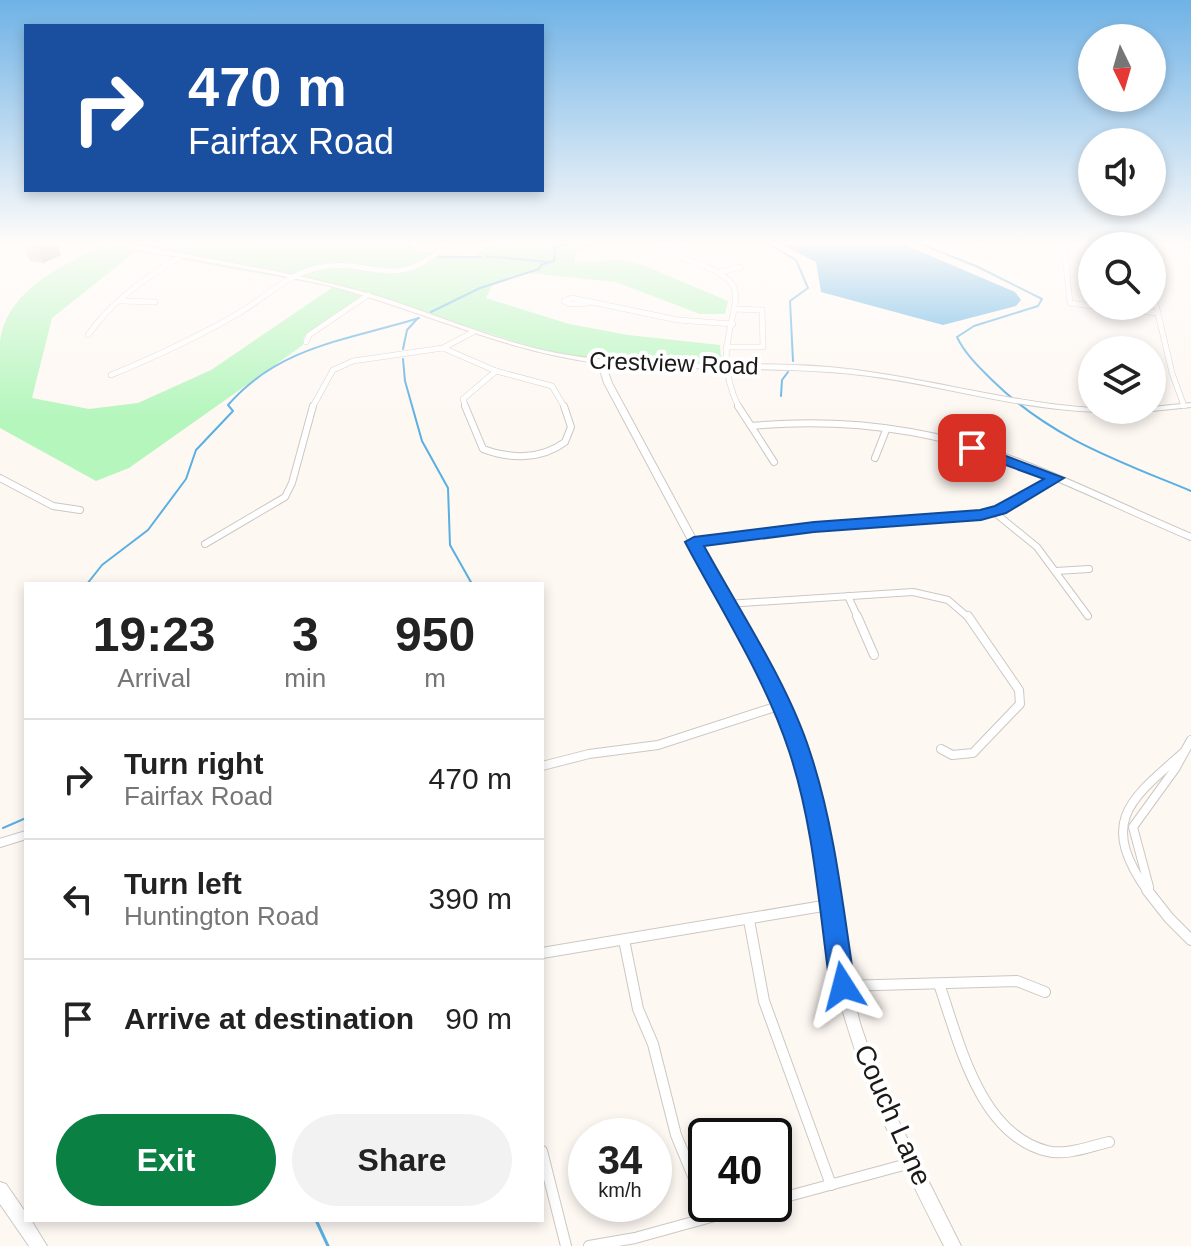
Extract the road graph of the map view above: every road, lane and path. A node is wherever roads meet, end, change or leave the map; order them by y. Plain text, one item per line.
1 (121, 302) edge
2 (256, 302) edge
3 (357, 302) edge
4 (388, 302) edge
5 (735, 302) edge
6 (588, 303) dead end
7 (734, 309) junction
8 (1160, 320) edge
9 (733, 324) junction
10 (473, 332) junction
11 (88, 335) dead end
12 (306, 342) dead end
13 (726, 347) junction
14 (443, 348) junction
15 (601, 362) junction
16 (727, 366) junction
17 (496, 371) junction
18 (111, 375) dead end
19 (1188, 406) edge
20 (1166, 408) edge
21 (1078, 409) edge
22 (751, 426) junction
23 (886, 430) junction
24 (875, 458) dead end
25 (774, 462) dead end
26 (0, 478) edge
27 (1056, 478) junction
28 (80, 510) dead end
29 (994, 512) junction
30 (1191, 537) edge
31 (694, 542) junction
32 (205, 544) dead end
33 (1089, 569) dead end
34 (1056, 571) junction
35 (848, 596) junction
36 (727, 604) junction
37 (1088, 616) dead end
38 (874, 655) dead end
39 (781, 705) junction
40 (1191, 740) edge
41 (941, 749) dead end
42 (544, 765) edge
43 (24, 836) edge
44 (0, 843) edge
45 (829, 905) junction
46 (749, 920) junction
47 (624, 940) junction
48 (1191, 940) edge
49 (544, 953) edge
50 (939, 984) junction
51 (843, 986) junction
52 (1045, 992) dead end
53 (1109, 1142) dead end
54 (544, 1159) edge
55 (911, 1163) junction
56 (688, 1164) edge
57 (831, 1185) junction
58 (0, 1190) edge
59 (792, 1195) edge
60 (692, 1222) edge
61 (39, 1246) edge
62 (566, 1246) edge
63 (589, 1246) edge
64 (953, 1246) edge

1 - 11 street
2 - 18 street
3 - 12 street
4 - 10 street, Crestview Road
5 - 7 street
6 - 9 street
7 - 9 street
7 - 13 street
8 - 19 street
9 - 13 street
10 - 14 street
10 - 15 street, Crestview Road
13 - 16 street
14 - 17 street
14 - 32 street
15 - 16 street, Crestview Road
15 - 31 street, Couch Lane
16 - 21 street, Crestview Road
16 - 22 street
17 - 17 street
19 - 20 street
22 - 23 street
22 - 25 street
23 - 24 street
23 - 27 street
26 - 28 street
27 - 29 street
27 - 30 street
29 - 31 street
29 - 34 street
31 - 36 street, Couch Lane
33 - 34 street
34 - 37 street
35 - 36 street
35 - 38 street
35 - 41 street
36 - 39 street, Couch Lane
39 - 42 street
39 - 45 street, Couch Lane
40 - 48 street
43 - 44 street
45 - 46 street
45 - 51 street, Couch Lane
46 - 47 street
46 - 57 street
47 - 49 street
47 - 56 street
50 - 51 street
50 - 52 street
50 - 53 street
51 - 55 street, Couch Lane
54 - 62 street
55 - 57 street
55 - 64 street, Couch Lane
57 - 59 street
58 - 61 street
60 - 63 street

